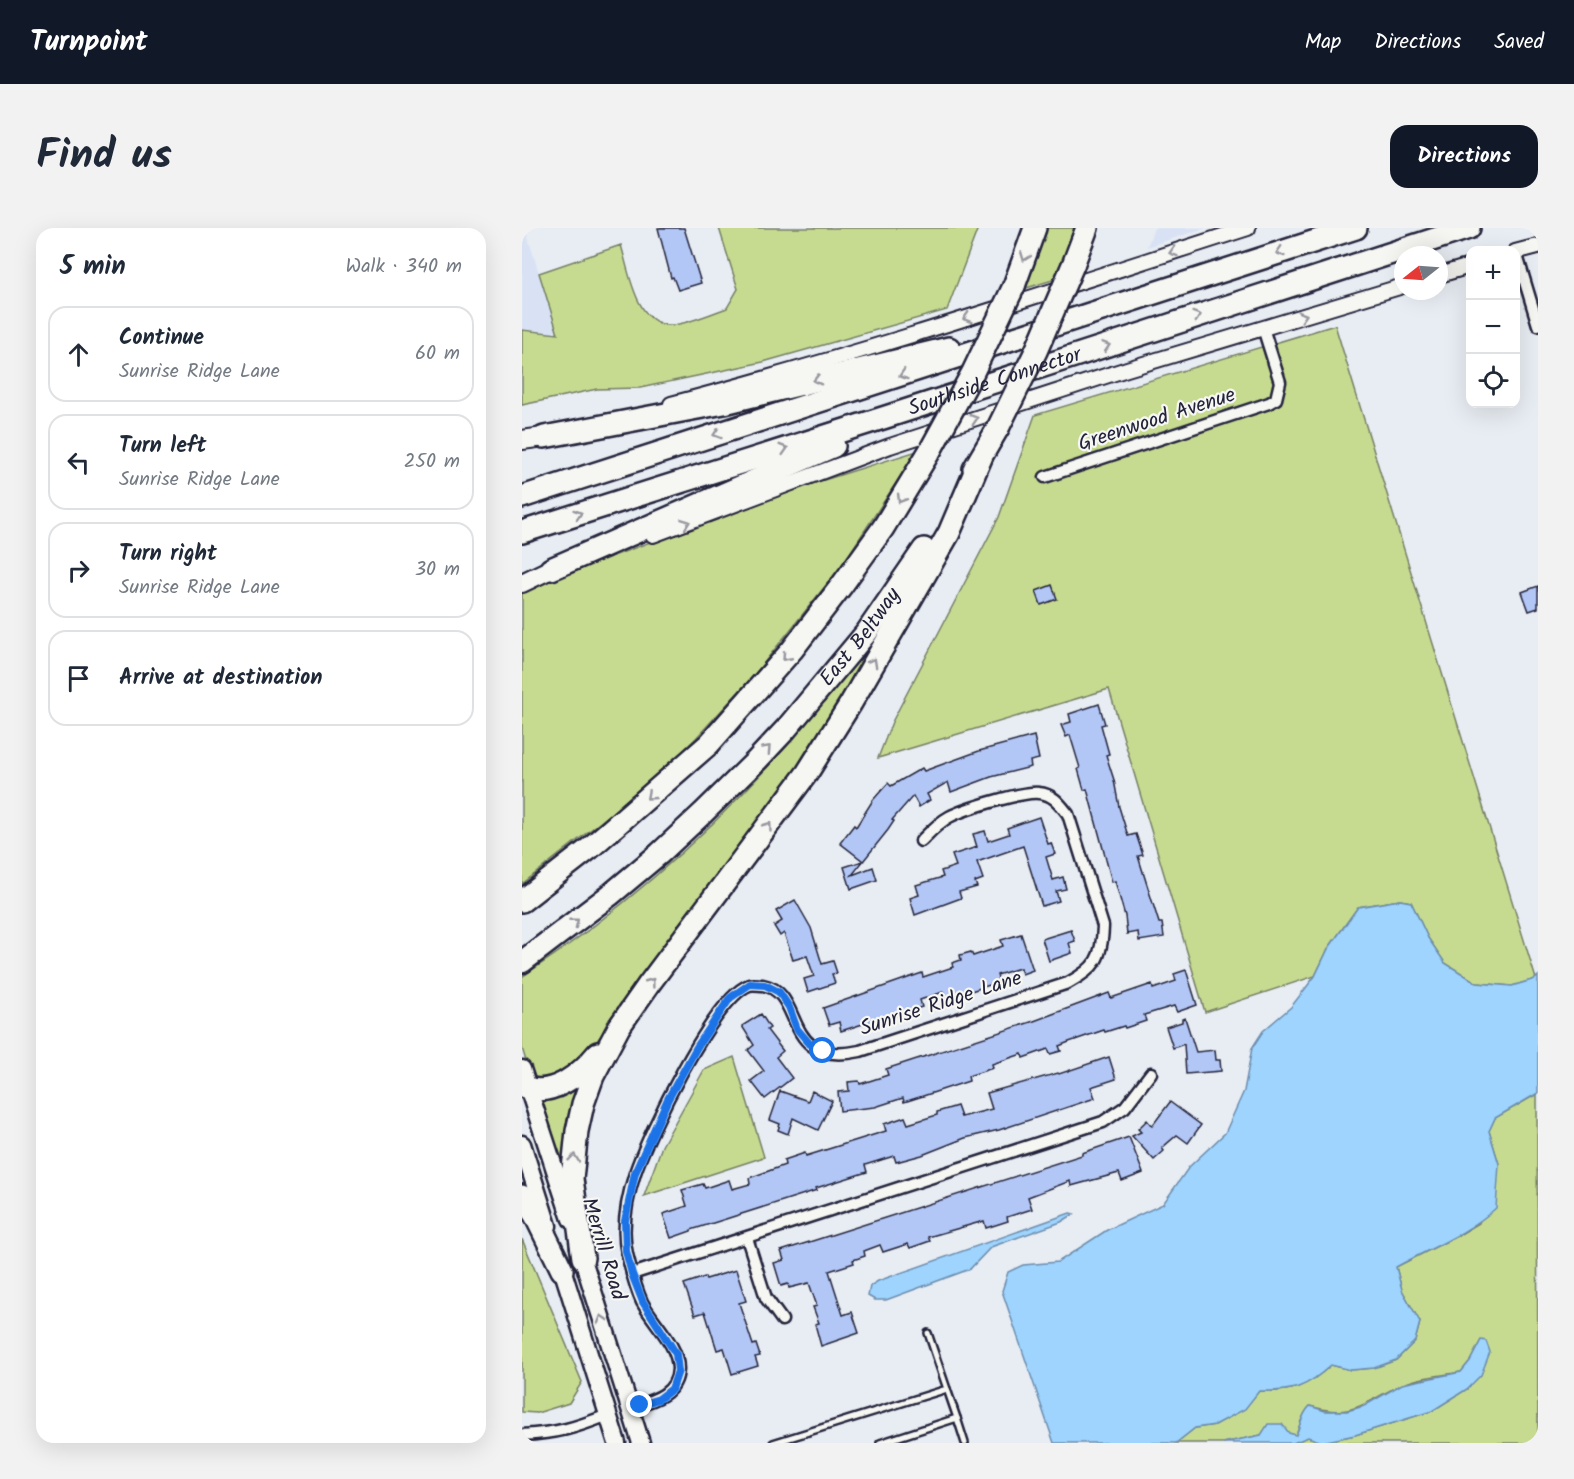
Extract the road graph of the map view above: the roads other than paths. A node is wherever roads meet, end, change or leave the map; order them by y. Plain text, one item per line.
1 (1035, 228) edge
2 (1087, 228) edge
3 (1248, 228) edge
4 (1356, 228) edge
5 (1469, 228) edge
6 (1538, 246) edge
7 (1520, 251) edge
8 (1520, 265) edge
9 (1466, 267) edge
10 (1448, 272) edge
11 (1394, 289) edge
12 (1078, 318) junction
13 (1538, 325) edge
14 (1263, 328) junction
15 (886, 417) junction
16 (544, 437) junction
17 (522, 440) edge
18 (981, 458) junction
19 (1045, 477) dead end
20 (522, 497) edge
21 (522, 532) edge
22 (551, 569) junction
23 (522, 583) edge
24 (921, 841) dead end
25 (522, 901) edge
26 (525, 960) edge
27 (619, 1027) junction
28 (522, 1069) edge
29 (1151, 1073) dead end
30 (525, 1088) edge
31 (522, 1144) edge
32 (522, 1196) edge
33 (747, 1238) junction
34 (583, 1258) junction
35 (632, 1274) junction
36 (564, 1277) junction
37 (782, 1320) dead end
38 (928, 1333) dead end
39 (947, 1389) junction
40 (629, 1408) junction
41 (608, 1415) junction
42 (957, 1418) junction
43 (522, 1435) edge
44 (617, 1443) edge
45 (632, 1443) edge
46 (641, 1443) edge
47 (773, 1443) edge
48 (880, 1443) edge
49 (965, 1443) edge

1 -> 25 highway, bridge
2 - 18 highway, East Beltway, bridge
3 -> 16 street
4 -> 12 highway, Southside Connector
15 -> 5 highway, Southside Connector
6 - 7 street
8 - 13 street
9 - 10 street
14 -> 11 street
12 -> 16 highway
12 -> 20 highway, Southside Connector
14 - 19 street, Greenwood Avenue
22 -> 14 street
21 -> 15 highway, Southside Connector
15 - 22 highway
16 - 17 main road
26 -> 18 highway, East Beltway
27 -> 18 highway
22 - 23 main road
24 - 35 street, Sunrise Ridge Lane
27 - 30 highway
34 -> 27 highway
28 - 30 main road, Merrill Road
29 - 33 street
30 - 34 main road, Merrill Road
31 - 36 main road
32 - 36 highway
33 - 35 street
33 - 37 street
40 -> 34 main road, Merrill Road
35 - 40 street, Sunrise Ridge Lane
36 - 40 main road
36 - 41 main road
38 - 39 lane
39 - 42 lane
39 - 47 lane
40 - 46 main road, Merrill Road
41 - 43 street
41 - 44 main road
41 - 45 main road
42 - 48 lane
42 - 49 lane

